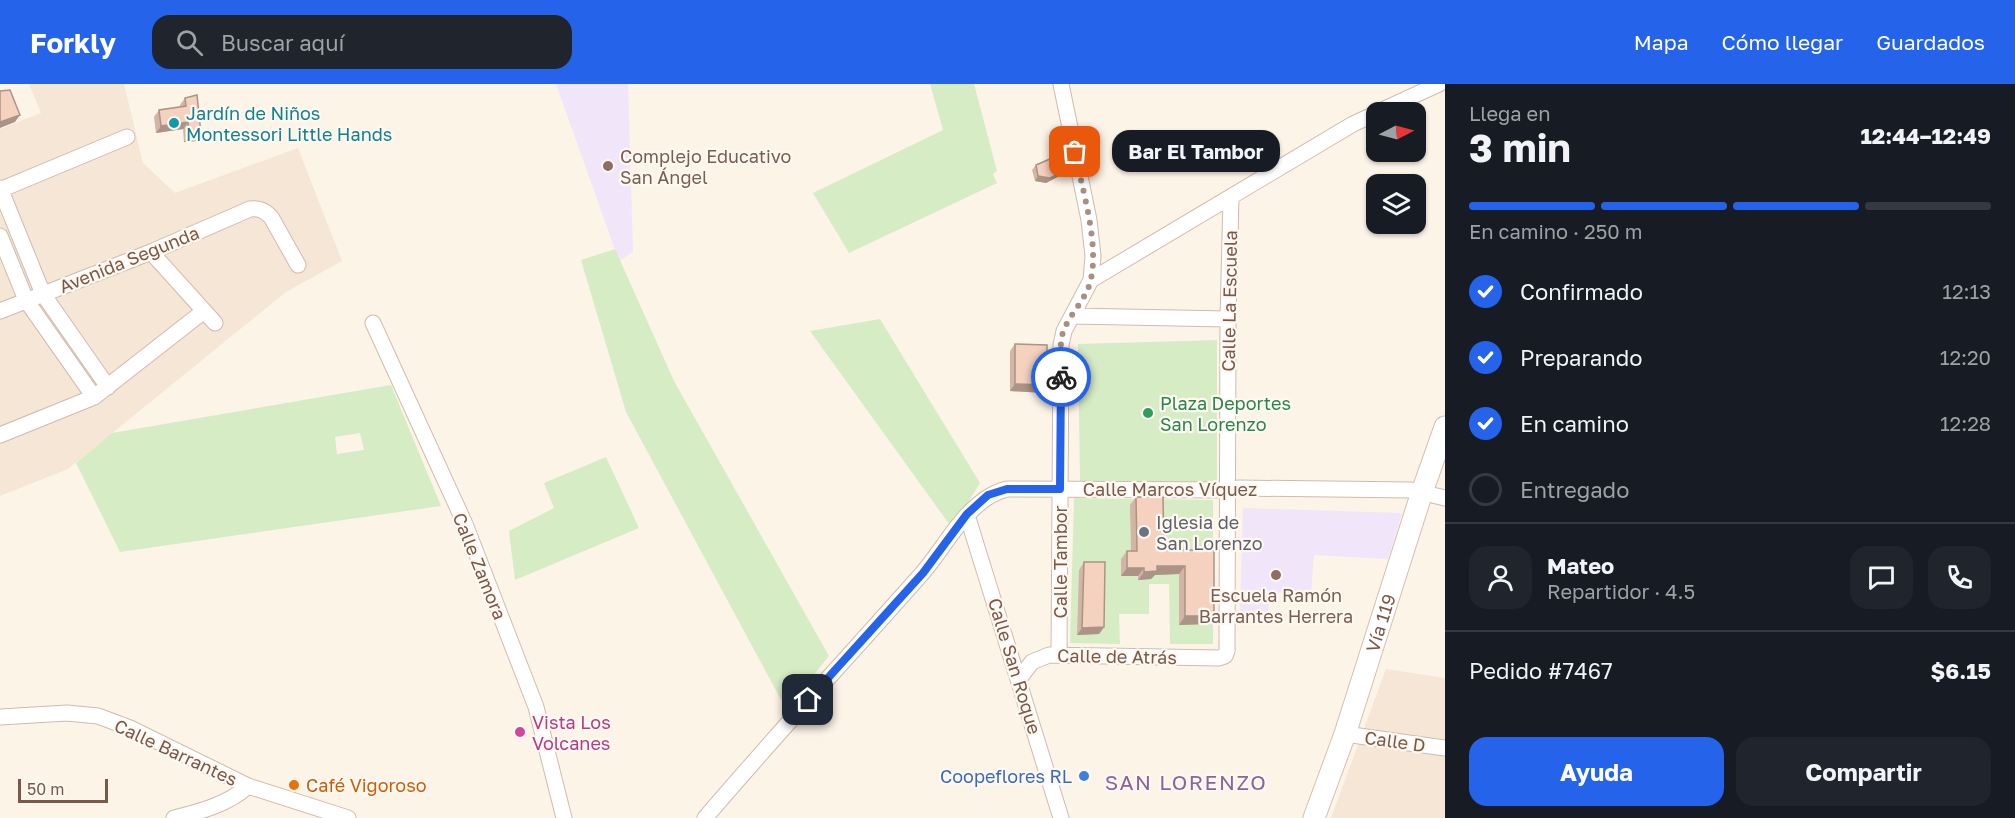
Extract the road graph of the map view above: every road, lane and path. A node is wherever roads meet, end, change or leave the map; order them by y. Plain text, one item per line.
1 (1061, 84) edge
2 (1439, 84) edge
3 (1401, 102) edge
4 (1366, 118) edge
5 (128, 137) dead end
6 (0, 189) edge
7 (1231, 197) junction
8 (0, 236) edge
9 (151, 252) junction
10 (298, 265) dead end
11 (1091, 280) junction
12 (43, 294) junction
13 (26, 300) junction
14 (0, 311) edge
15 (204, 311) junction
16 (1072, 316) junction
17 (1228, 319) junction
18 (215, 323) dead end
19 (373, 323) dead end
20 (108, 387) junction
21 (94, 397) junction
22 (1445, 427) edge
23 (0, 435) edge
24 (1060, 489) junction
25 (1228, 490) junction
26 (1422, 492) junction
27 (1445, 498) edge
28 (967, 514) junction
29 (1059, 655) junction
30 (1225, 656) joint
31 (1019, 679) junction
32 (0, 717) edge
33 (1344, 734) junction
34 (1445, 748) edge
35 (248, 786) junction
36 (174, 818) edge
37 (348, 818) edge
38 (564, 818) edge
39 (705, 818) edge
40 (1061, 818) edge
41 (1314, 818) edge

1 - 11 street, Calle Tambor
2 - 3 street
4 - 7 street
5 - 6 street
6 - 12 street
7 - 11 street
7 - 17 street, Calle La Escuela
8 - 13 street
9 - 10 street, Avenida Segunda
9 - 12 street, Avenida Segunda
9 - 15 street
11 - 16 street, Calle Tambor
12 - 13 street, Avenida Segunda
12 - 20 street
13 - 14 street, Avenida Segunda
13 - 21 street
15 - 18 street
15 - 20 street
16 - 17 street
16 - 24 street, Calle Tambor
17 - 25 street, Calle La Escuela
19 - 38 street, Calle Zamora
20 - 21 street
21 - 23 street
22 - 26 main road, Vía 119
24 - 25 street, Calle Marcos Víquez
24 - 28 street, Calle Marcos Víquez
24 - 29 street, Calle Tambor
25 - 26 street, Calle Marcos Víquez
25 - 30 street, Calle La Escuela
26 - 27 street, Calle Marcos Víquez
26 - 33 main road, Vía 119
28 - 31 street, Calle San Roque
28 - 39 street, Calle Marcos Víquez
29 - 30 street, Calle de Atrás
29 - 31 street, Calle de Atrás
31 - 40 street, Calle San Roque
32 - 35 street, Calle Barrantes
33 - 34 street, Calle D
33 - 41 main road, Vía 119
35 - 36 street
35 - 37 street, Calle Barrantes

